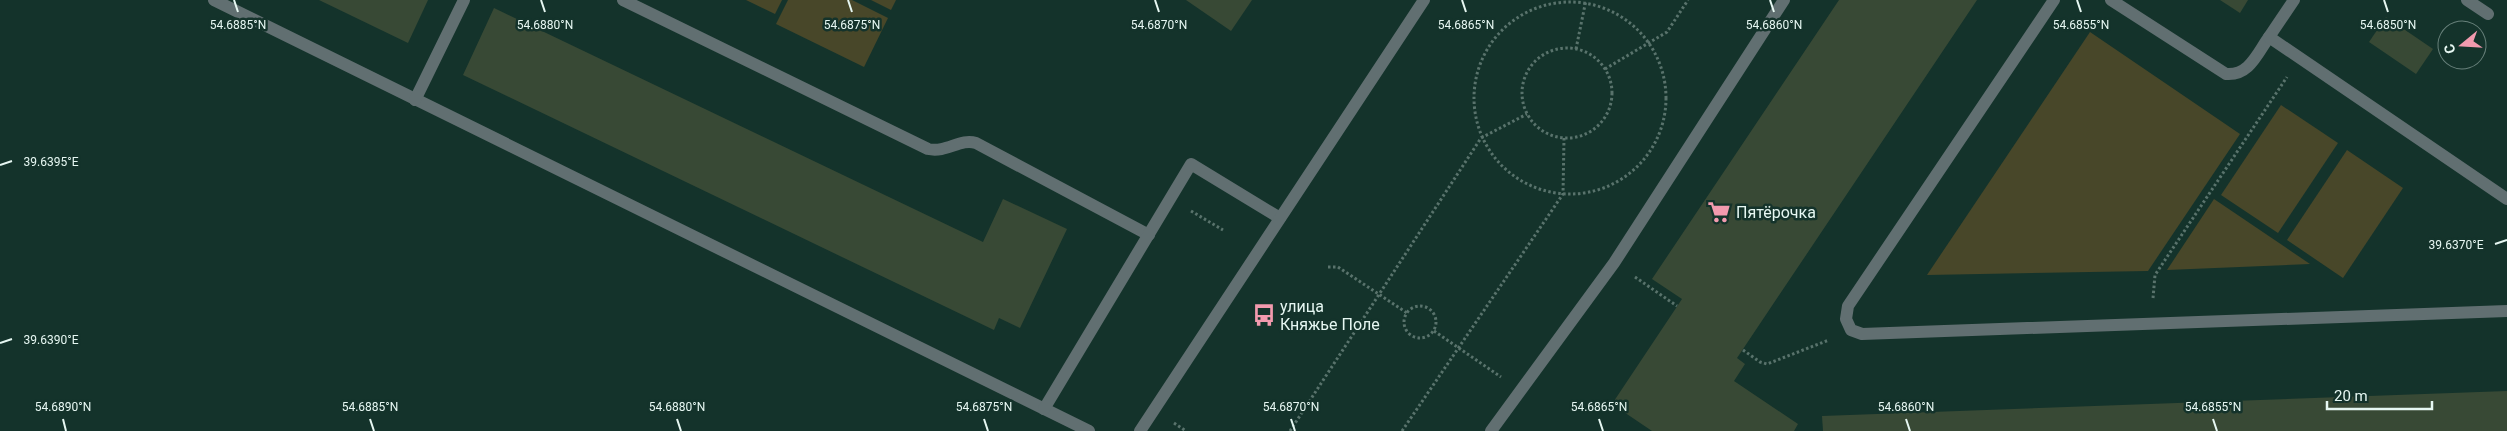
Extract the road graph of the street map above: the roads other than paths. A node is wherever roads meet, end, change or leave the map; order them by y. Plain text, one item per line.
1 (214, 0) edge
2 (464, 0) edge
3 (623, 0) edge
4 (1424, 0) edge
5 (1784, 0) edge
6 (2054, 0) edge
7 (2111, 0) edge
8 (2294, 0) edge
9 (2467, 0) edge
10 (2488, 14) dead end
11 (2269, 36) junction
12 (415, 100) junction
13 (2507, 199) edge
14 (1280, 218) junction
15 (1149, 235) junction
16 (2507, 311) edge
17 (1044, 409) junction
18 (1089, 431) edge
19 (1140, 431) edge
20 (1491, 431) edge

1 - 12 street
2 - 12 street
3 - 15 street
4 - 14 street
5 - 20 street
6 - 16 street
7 - 11 street
8 - 11 street
9 - 10 street
11 - 13 street
12 - 17 street
14 - 15 street
14 - 19 street
15 - 17 street
17 - 18 street

